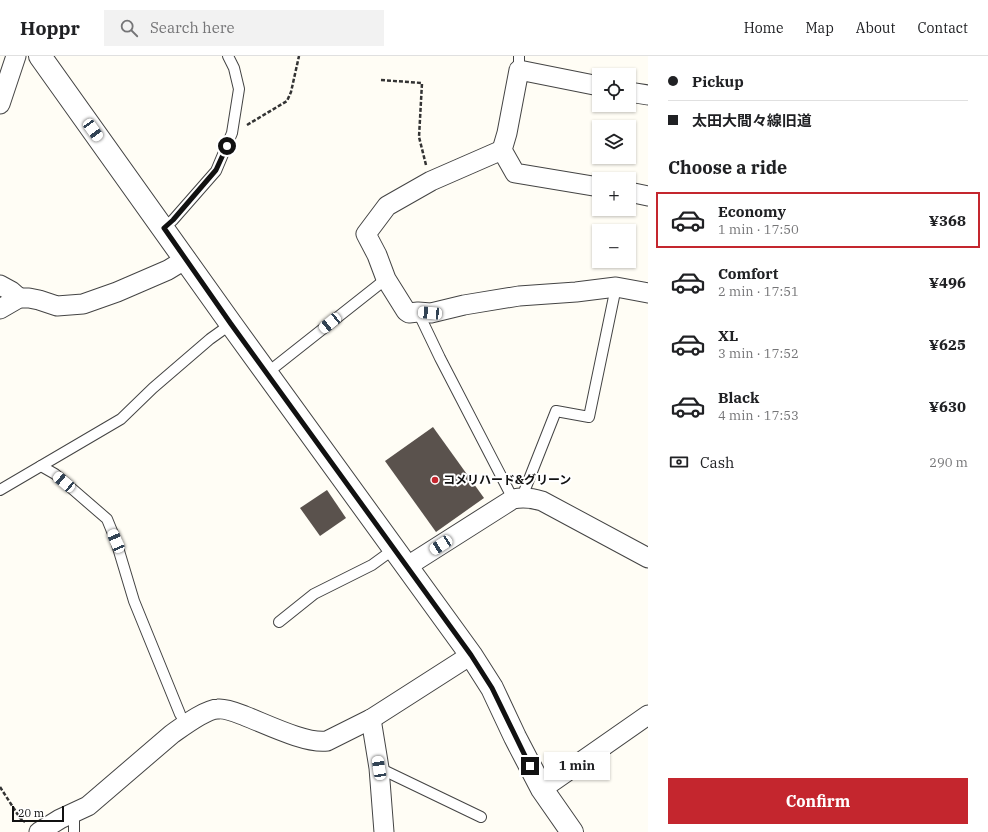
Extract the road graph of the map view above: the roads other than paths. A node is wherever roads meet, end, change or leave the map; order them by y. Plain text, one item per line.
1 (16, 56) edge
2 (40, 56) edge
3 (228, 56) edge
4 (519, 63) edge
5 (592, 84) edge
6 (636, 93) edge
7 (648, 95) edge
8 (0, 104) edge
9 (502, 150) junction
10 (592, 186) edge
11 (636, 193) edge
12 (648, 196) edge
13 (164, 228) junction
14 (186, 259) junction
15 (386, 279) junction
16 (0, 285) edge
17 (616, 287) junction
18 (648, 294) edge
19 (20, 298) junction
20 (0, 309) edge
21 (418, 312) junction
22 (231, 324) junction
23 (267, 373) junction
24 (41, 466) junction
25 (0, 490) edge
26 (518, 498) junction
27 (400, 558) junction
28 (648, 558) edge
29 (279, 622) dead end
30 (471, 655) junction
31 (648, 715) edge
32 (371, 718) junction
33 (186, 724) junction
34 (379, 768) junction
35 (542, 789) junction
36 (74, 813) junction
37 (481, 817) dead end
38 (33, 827) edge
39 (74, 832) edge
40 (384, 832) edge
41 (572, 832) edge

1 - 8 street
2 - 13 street
3 - 13 lane
4 - 5 street
4 - 9 street
6 - 7 street
9 - 10 street
9 - 15 street
11 - 12 street
13 - 14 street
14 - 19 street
14 - 22 street
15 - 21 street
15 - 23 lane
16 - 19 street
17 - 18 street
17 - 21 street
17 - 26 lane
19 - 20 street
21 - 26 lane
22 - 23 street
22 - 24 lane
23 - 27 street
24 - 25 lane
24 - 33 lane
26 - 27 street
26 - 28 street
27 - 29 lane
27 - 30 street
30 - 32 street
30 - 35 street
31 - 35 street
32 - 33 street
32 - 34 street
33 - 36 street
34 - 37 lane
34 - 40 street
35 - 41 street
36 - 38 street
36 - 39 lane

